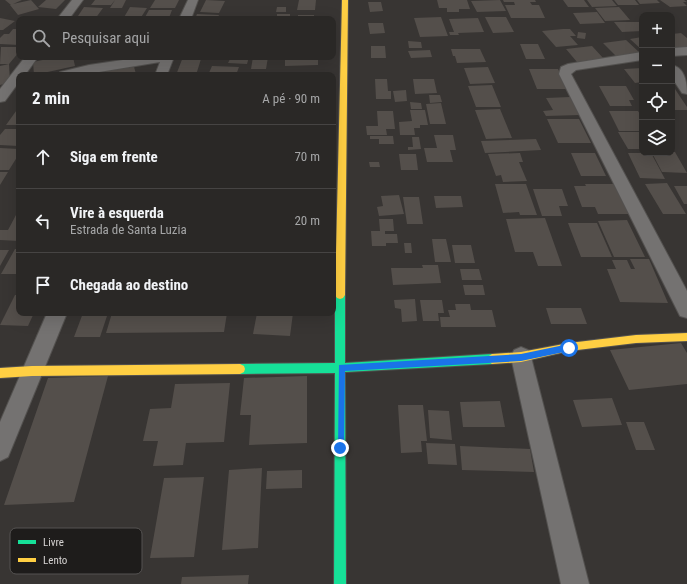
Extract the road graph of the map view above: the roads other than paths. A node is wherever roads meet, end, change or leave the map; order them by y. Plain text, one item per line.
1 (78, 0) edge
2 (193, 0) edge
3 (344, 0) edge
4 (65, 16) edge
5 (186, 16) edge
6 (687, 51) edge
7 (675, 52) edge
8 (639, 56) edge
9 (30, 60) edge
10 (148, 60) edge
11 (167, 60) edge
12 (20, 72) edge
13 (77, 72) edge
14 (162, 72) edge
15 (675, 73) edge
16 (16, 76) edge
17 (16, 88) edge
18 (687, 90) edge
19 (2, 93) edge
20 (687, 310) edge
21 (56, 316) edge
22 (687, 337) edge
23 (521, 357) junction
24 (341, 368) junction
25 (32, 371) junction
26 (0, 373) edge
27 (0, 448) edge
28 (340, 584) edge
29 (576, 584) edge

1 - 4 street
2 - 5 street
3 - 24 street
6 - 7 street
8 - 20 street
9 - 12 street
10 - 13 street
11 - 14 street
15 - 18 street
16 - 19 street
17 - 19 street
21 - 25 street
22 - 23 street
23 - 24 street
23 - 29 street
24 - 25 street
24 - 28 street
25 - 26 street
25 - 27 street

